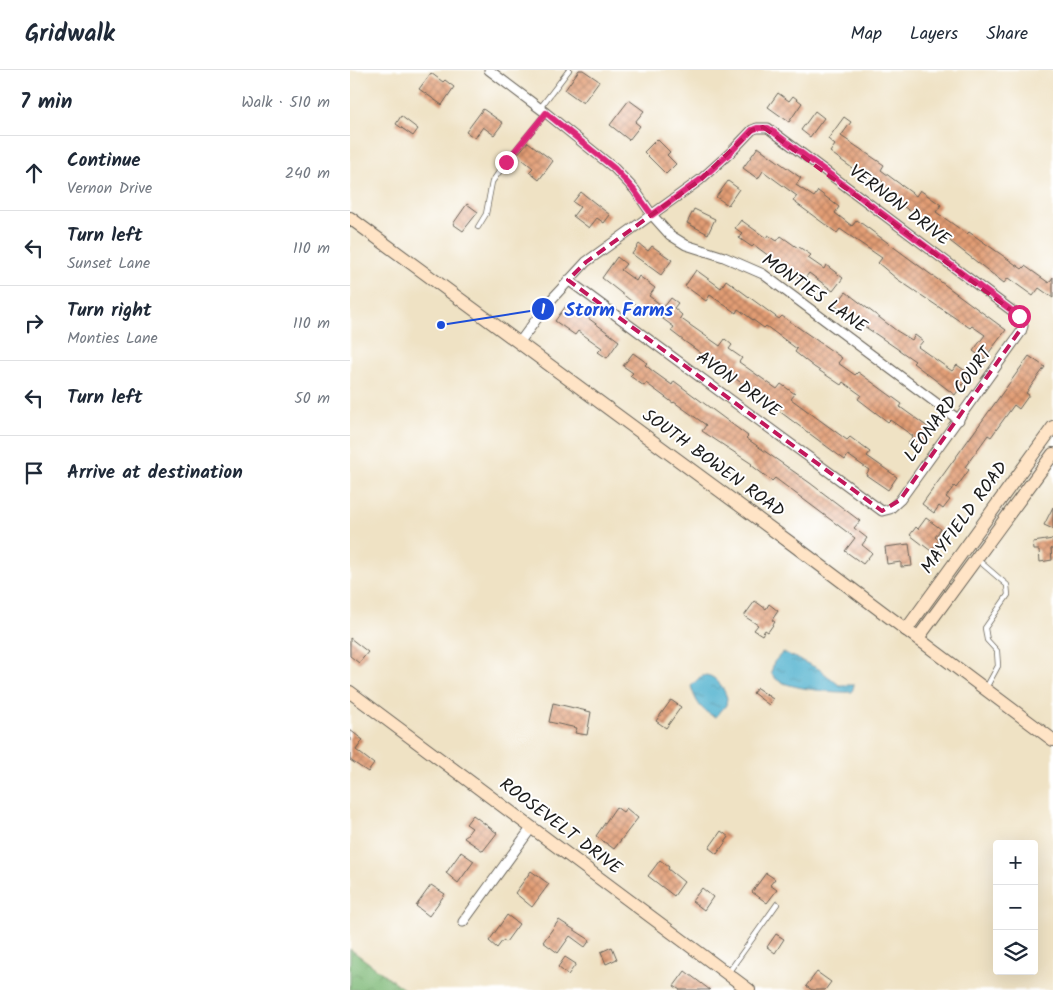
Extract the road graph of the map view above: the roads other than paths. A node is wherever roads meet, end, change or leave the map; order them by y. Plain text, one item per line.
1 (489, 70) edge
2 (569, 70) edge
3 (543, 110) junction
4 (652, 215) junction
5 (350, 218) edge
6 (478, 227) dead end
7 (568, 280) junction
8 (1019, 316) joint
9 (519, 343) junction
10 (959, 420) junction
11 (1053, 427) edge
12 (1053, 454) edge
13 (890, 509) joint
14 (976, 558) junction
15 (906, 630) junction
16 (918, 638) junction
17 (986, 689) junction
18 (350, 692) edge
19 (1053, 740) edge
20 (532, 827) junction
21 (777, 904) dead end
22 (463, 922) dead end
23 (727, 974) junction
24 (747, 989) edge

1 - 3 street, MONTIES LANE
2 - 3 lane
3 - 4 street, MONTIES LANE
3 - 6 lane
4 - 7 street
4 - 8 street, VERNON DRIVE
4 - 10 street, MONTIES LANE
5 - 9 main road, SOUTH BOWEN ROAD
7 - 9 street
7 - 13 street, AVON DRIVE
8 - 10 street, LEONARD COURT
9 - 15 main road, SOUTH BOWEN ROAD
10 - 13 street, LEONARD COURT
11 - 15 main road, MAYFIELD ROAD
12 - 14 main road
14 - 16 main road
14 - 17 lane
15 - 16 main road, SOUTH BOWEN ROAD
16 - 17 main road, SOUTH BOWEN ROAD
17 - 19 main road, SOUTH BOWEN ROAD
18 - 20 main road, ROOSEVELT DRIVE
20 - 22 street
20 - 23 main road, ROOSEVELT DRIVE
21 - 23 lane
23 - 24 main road, ROOSEVELT DRIVE

